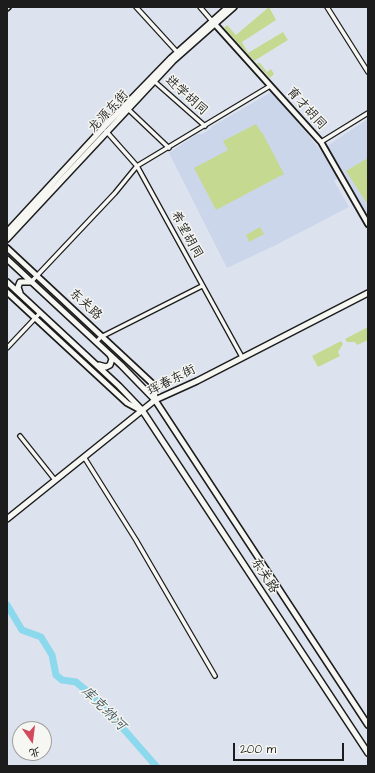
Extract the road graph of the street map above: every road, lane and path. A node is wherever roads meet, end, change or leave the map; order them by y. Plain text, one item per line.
1 (136, 7) edge
2 (200, 7) edge
3 (228, 7) edge
4 (234, 7) edge
5 (327, 7) edge
6 (213, 22) junction
7 (178, 54) junction
8 (368, 72) edge
9 (154, 81) junction
10 (270, 86) junction
11 (128, 109) junction
12 (368, 113) edge
13 (205, 126) junction
14 (105, 130) junction
15 (321, 142) junction
16 (170, 148) junction
17 (138, 166) junction
18 (368, 224) edge
19 (7, 232) edge
20 (7, 239) edge
21 (7, 248) edge
22 (7, 259) edge
23 (37, 276) junction
24 (7, 282) edge
25 (31, 282) junction
26 (202, 286) junction
27 (7, 292) edge
28 (368, 292) edge
29 (23, 298) junction
30 (40, 313) junction
31 (36, 318) junction
32 (102, 337) junction
33 (96, 342) junction
34 (7, 348) edge
35 (106, 351) junction
36 (242, 357) junction
37 (93, 362) junction
38 (155, 400) junction
39 (142, 410) junction
40 (20, 436) dead end
41 (84, 457) junction
42 (56, 480) junction
43 (7, 519) edge
44 (214, 676) dead end
45 (368, 726) edge
46 (368, 753) edge

1 - 7 street
2 - 6 street
3 - 6 main road, 龙源东街
4 - 6 main road, 龙源东街
5 - 8 street
6 - 7 main road, 龙源东街
6 - 10 street, 育才胡同
7 - 9 main road, 龙源东街
7 - 14 main road, 龙源东街
9 - 11 main road, 龙源东街
9 - 13 street, 进学胡同
10 - 13 street
10 - 15 street, 育才胡同
11 - 14 main road, 龙源东街
11 - 16 street
12 - 15 street
13 - 16 street
14 - 17 street, 希望胡同
14 - 19 main road, 龙源东街
14 - 20 main road, 龙源东街
15 - 18 street, 育才胡同
16 - 17 street
17 - 23 street
17 - 26 street, 希望胡同
21 - 23 street, 东关路
22 - 25 main road, 东关路
23 - 25 street
23 - 32 street, 东关路
24 - 29 main road, 东关路
25 - 29 main road
25 - 33 main road, 东关路
26 - 32 street
26 - 36 street, 希望胡同
27 - 31 street, 东关路
28 - 36 main road, 珲春东街
29 - 30 main road, 东关路
30 - 31 street
30 - 37 main road, 东关路
31 - 34 street
31 - 39 street, 东关路
32 - 33 street
32 - 38 street, 东关路
33 - 35 main road, 东关路
35 - 37 main road
35 - 38 main road, 东关路
36 - 38 main road, 珲春东街
37 - 39 main road, 东关路
38 - 39 main road, 珲春东街
38 - 45 main road, 东关路
39 - 41 main road, 珲春东街
39 - 46 main road, 东关路
40 - 42 street
41 - 42 main road, 珲春东街
41 - 44 street
42 - 43 main road, 珲春东街

